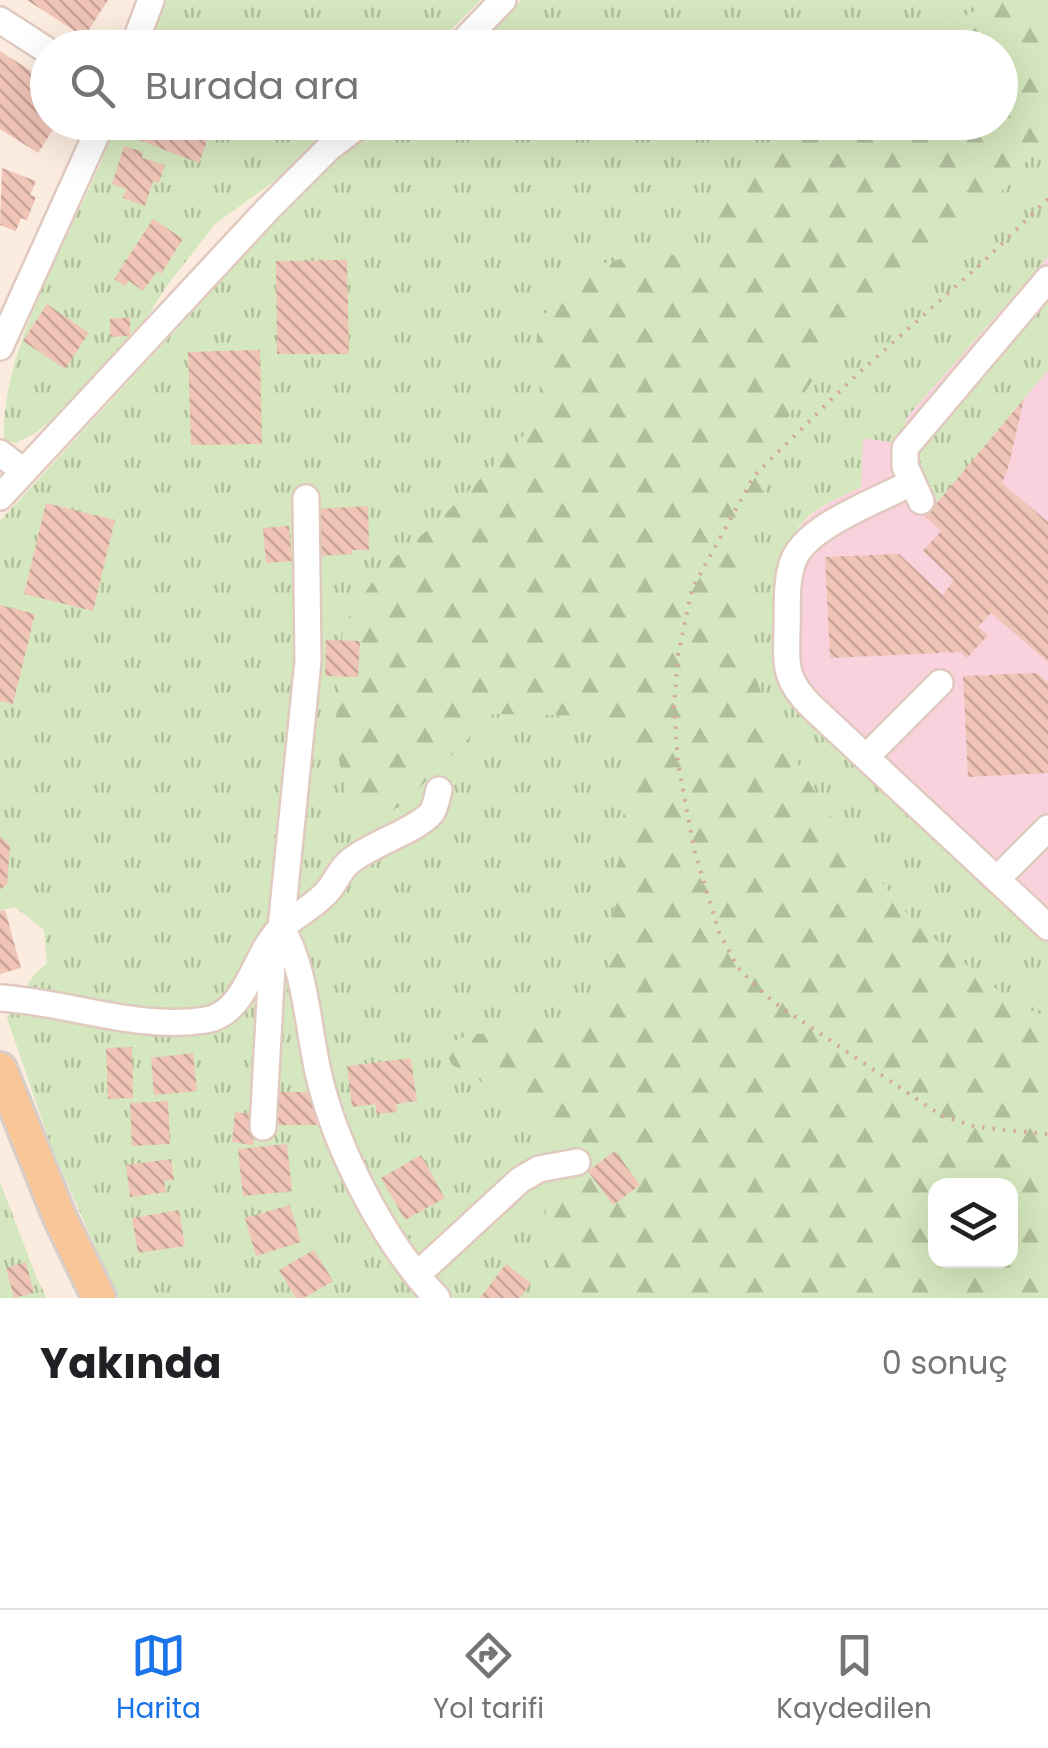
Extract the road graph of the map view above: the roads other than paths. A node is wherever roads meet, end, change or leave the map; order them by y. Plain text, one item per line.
1 (151, 0) edge
2 (503, 0) edge
3 (0, 20) edge
4 (139, 30) edge
5 (474, 30) edge
6 (30, 40) edge
7 (94, 140) edge
8 (339, 140) edge
9 (1048, 278) edge
10 (0, 347) edge
11 (0, 453) edge
12 (23, 471) junction
13 (0, 497) edge
14 (306, 498) dead end
15 (940, 683) dead end
16 (866, 757) junction
17 (439, 790) dead end
18 (1048, 828) edge
19 (997, 879) junction
20 (1048, 927) edge
21 (280, 928) junction
22 (0, 998) edge
23 (0, 1069) edge
24 (0, 1108) edge
25 (263, 1127) dead end
26 (576, 1162) dead end
27 (417, 1275) junction
28 (78, 1298) edge
29 (99, 1298) edge
30 (437, 1298) edge

1 - 4 street
2 - 5 street
3 - 6 street
7 - 10 street
8 - 12 street
9 - 16 street
11 - 12 street
12 - 13 street
14 - 21 street
15 - 16 street
16 - 19 street
17 - 21 street
18 - 19 street
19 - 20 street
21 - 22 street
21 - 25 street
21 - 27 street
23 - 29 main road
24 - 28 main road
26 - 27 street
27 - 30 street

